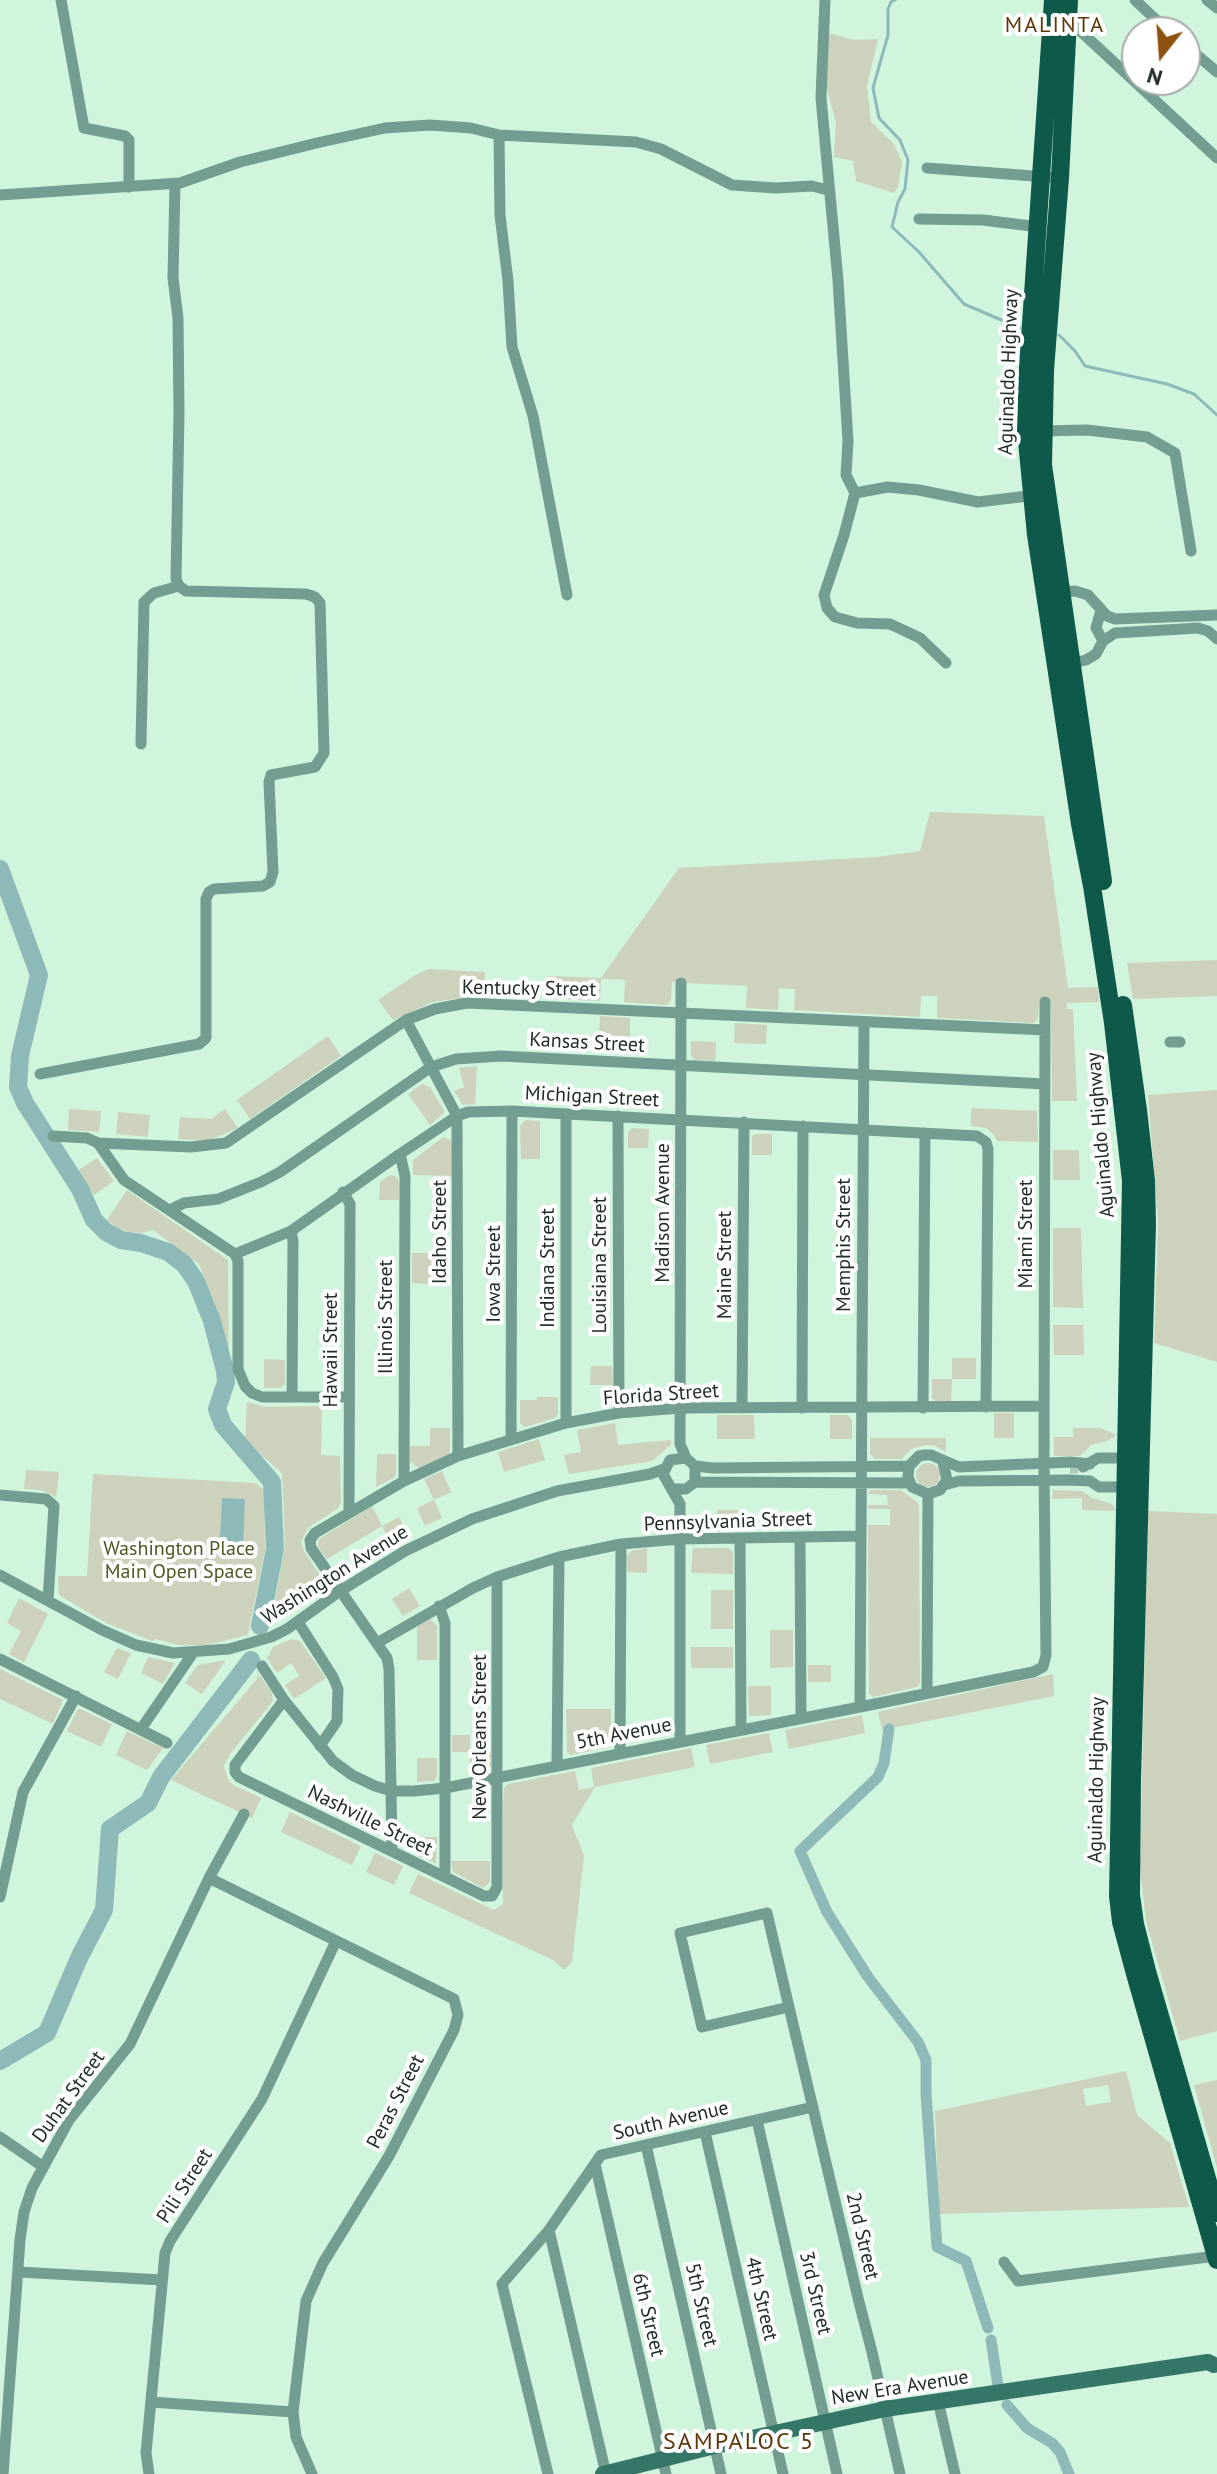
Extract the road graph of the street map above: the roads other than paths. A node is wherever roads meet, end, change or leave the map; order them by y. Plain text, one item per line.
1 (61, 0) edge
2 (825, 0) edge
3 (1053, 0) edge
4 (1069, 0) edge
5 (1135, 0) edge
6 (1207, 0) edge
7 (1217, 8) edge
8 (1152, 16) edge
9 (1059, 25) junction
10 (1201, 58) edge
11 (1217, 72) edge
12 (499, 135) junction
13 (1217, 158) edge
14 (927, 168) dead end
15 (1051, 177) junction
16 (175, 183) junction
17 (129, 187) junction
18 (828, 190) junction
19 (0, 195) edge
20 (919, 219) dead end
21 (1039, 227) junction
22 (1035, 431) junction
23 (855, 493) junction
24 (1039, 494) junction
25 (1191, 551) dead end
26 (179, 586) junction
27 (1053, 593) junction
28 (567, 595) dead end
29 (1101, 610) junction
30 (1217, 615) edge
31 (1136, 625) junction
32 (1217, 639) edge
33 (1103, 641) junction
34 (946, 663) dead end
35 (1063, 665) junction
36 (141, 744) dead end
37 (681, 983) dead end
38 (1045, 1002) dead end
39 (681, 1013) junction
40 (406, 1020) junction
41 (864, 1022) junction
42 (1045, 1030) junction
43 (681, 1065) junction
44 (431, 1067) junction
45 (40, 1074) dead end
46 (863, 1075) junction
47 (1045, 1084) junction
48 (512, 1111) junction
49 (566, 1114) junction
50 (457, 1116) junction
51 (618, 1116) junction
52 (681, 1119) junction
53 (744, 1122) junction
54 (803, 1126) junction
55 (863, 1129) junction
56 (925, 1133) junction
57 (53, 1136) dead end
58 (98, 1143) junction
59 (400, 1154) junction
60 (343, 1192) junction
61 (170, 1210) junction
62 (291, 1231) junction
63 (235, 1254) junction
64 (292, 1397) junction
65 (349, 1397) junction
66 (1044, 1406) junction
67 (986, 1407) junction
68 (680, 1408) junction
69 (742, 1408) junction
70 (802, 1408) junction
71 (861, 1408) junction
72 (923, 1408) junction
73 (619, 1413) junction
74 (566, 1423) junction
75 (511, 1438) junction
76 (458, 1456) junction
77 (1133, 1458) junction
78 (685, 1460) junction
79 (943, 1462) junction
80 (909, 1466) junction
81 (1044, 1466) junction
82 (1079, 1467) junction
83 (861, 1474) junction
84 (667, 1479) junction
85 (1044, 1480) junction
86 (404, 1481) junction
87 (1090, 1481) junction
88 (909, 1483) junction
89 (944, 1485) junction
90 (691, 1486) junction
91 (1132, 1487) junction
92 (928, 1494) junction
93 (0, 1495) edge
94 (680, 1504) junction
95 (349, 1510) junction
96 (861, 1536) junction
97 (800, 1537) junction
98 (740, 1538) junction
99 (680, 1539) junction
100 (621, 1544) junction
101 (559, 1557) junction
102 (0, 1575) edge
103 (497, 1577) junction
104 (340, 1591) junction
105 (48, 1600) junction
106 (439, 1606) junction
107 (298, 1622) junction
108 (377, 1643) junction
109 (193, 1653) junction
110 (0, 1659) edge
111 (262, 1666) dead end
112 (1043, 1667) joint
113 (927, 1693) junction
114 (76, 1696) junction
115 (284, 1700) junction
116 (860, 1707) junction
117 (801, 1718) junction
118 (141, 1729) junction
119 (741, 1730) junction
120 (680, 1742) junction
121 (167, 1743) dead end
122 (320, 1746) junction
123 (620, 1754) junction
124 (557, 1765) junction
125 (498, 1778) junction
126 (445, 1788) junction
127 (392, 1791) junction
128 (244, 1814) dead end
129 (392, 1851) junction
130 (445, 1877) junction
131 (209, 1878) junction
132 (492, 1896) joint
133 (0, 1897) edge
134 (336, 1941) junction
135 (789, 2007) junction
136 (813, 2107) junction
137 (757, 2120) junction
138 (705, 2132) junction
139 (0, 2137) edge
140 (646, 2145) junction
141 (595, 2164) junction
142 (42, 2166) junction
143 (1214, 2219) edge
144 (549, 2230) junction
145 (1216, 2258) edge
146 (1004, 2262) dead end
147 (19, 2272) junction
148 (162, 2280) junction
149 (1211, 2361) dead end
150 (938, 2401) junction
151 (151, 2402) junction
152 (885, 2409) junction
153 (293, 2412) junction
154 (825, 2420) junction
155 (773, 2432) junction
156 (715, 2446) junction
157 (664, 2466) edge
158 (3, 2474) edge
159 (149, 2474) edge
160 (312, 2474) edge
161 (548, 2474) edge
162 (605, 2474) edge
163 (721, 2474) edge
164 (783, 2474) edge
165 (837, 2474) edge
166 (900, 2474) edge
167 (955, 2474) edge

1 - 17 street
2 - 18 street
3 - 9 main road, Aguinaldo Highway
4 - 9 main road, Aguinaldo Highway
5 - 8 street
6 - 7 street
9 - 13 street
9 - 15 main road, Aguinaldo Highway
10 - 11 street
12 - 16 street
12 - 18 street
12 - 28 street
14 - 15 street
15 - 21 main road, Aguinaldo Highway
15 - 22 main road, Aguinaldo Highway
16 - 17 street
16 - 26 street
17 - 19 street
18 - 23 street
20 - 21 street
21 - 22 main road, Aguinaldo Highway
22 - 24 main road, Aguinaldo Highway
22 - 25 street
23 - 24 street
23 - 34 street
24 - 27 main road, Aguinaldo Highway
26 - 36 street
26 - 45 street
27 - 29 street
27 - 35 main road, Aguinaldo Highway
29 - 31 street
29 - 33 street
30 - 31 street
31 - 32 street
31 - 33 street
33 - 35 street
35 - 77 main road, Aguinaldo Highway
37 - 39 street, Madison Avenue
38 - 42 street, Miami Street
39 - 40 street, Kentucky Street
39 - 41 street, Kentucky Street
39 - 43 street, Madison Avenue
40 - 44 street, Idaho Street
40 - 58 street, Kentucky Street
41 - 42 street, Kentucky Street
41 - 46 street, Memphis Street
42 - 47 street, Miami Street
43 - 44 street, Kansas Street
43 - 46 street, Kansas Street
43 - 52 street, Madison Avenue
44 - 50 street, Idaho Street
44 - 61 street, Kansas Street
46 - 47 street, Kansas Street
46 - 55 street, Memphis Street
47 - 66 street, Miami Street
48 - 49 street, Michigan Street
48 - 50 street, Michigan Street
48 - 75 street, Iowa Street
49 - 51 street, Michigan Street
49 - 74 street, Indiana Street
50 - 59 street, Michigan Street
50 - 76 street, Idaho Street
51 - 52 street, Michigan Street
51 - 73 street, Louisiana Street
52 - 53 street, Michigan Street
52 - 68 street, Madison Avenue
53 - 54 street, Michigan Street
53 - 69 street, Maine Street
54 - 55 street, Michigan Street
54 - 70 street
55 - 56 street, Michigan Street
55 - 71 street, Memphis Street
56 - 67 street, Michigan Street
56 - 72 street
57 - 58 street, Kentucky Street
58 - 61 street
59 - 60 street, Michigan Street
59 - 86 street, Illinois Street
60 - 62 street, Michigan Street
60 - 65 street, Hawaii Street
61 - 63 street
62 - 63 street, Michigan Street
62 - 64 street
63 - 64 street
64 - 65 street
65 - 95 street, Hawaii Street
66 - 67 street, Florida Street
66 - 81 street, Miami Street
67 - 72 street, Florida Street
68 - 69 street, Florida Street
68 - 73 street, Florida Street
68 - 78 street, Madison Avenue
69 - 70 street, Florida Street
70 - 71 street, Florida Street
71 - 72 street, Florida Street
71 - 83 street, Memphis Street
73 - 74 street, Florida Street
74 - 75 street, Florida Street
75 - 76 street, Florida Street
76 - 86 street, Florida Street
77 - 82 street
77 - 91 main road, Aguinaldo Highway
78 - 83 street
78 - 84 street
78 - 90 street
79 - 80 street
79 - 81 street
79 - 89 street
80 - 83 street
80 - 88 street
81 - 82 street
81 - 82 street
81 - 85 street, Miami Street
82 - 87 street
83 - 88 street
83 - 90 street
83 - 96 street, Memphis Street
84 - 90 street
84 - 94 street
84 - 104 street, Washington Avenue
85 - 87 street
85 - 89 street
85 - 112 street, Miami Street
86 - 95 street, Florida Street
87 - 91 street
88 - 92 street
89 - 92 street
90 - 94 street
91 - 143 main road, Aguinaldo Highway
92 - 113 street
93 - 105 street
94 - 99 street
95 - 104 street, Florida Street
96 - 97 street, Pennsylvania Street
96 - 116 street, Memphis Street
97 - 98 street, Pennsylvania Street
97 - 117 street
98 - 99 street, Pennsylvania Street
98 - 119 street
99 - 100 street, Pennsylvania Street
99 - 120 street
100 - 101 street, Pennsylvania Street
100 - 123 street
101 - 103 street, Pennsylvania Street
101 - 124 street
102 - 105 street, Washington Avenue
103 - 106 street, Pennsylvania Street
103 - 125 street, New Orleans Street
104 - 107 street, Washington Avenue
104 - 108 street
105 - 109 street, Washington Avenue
106 - 108 street, Pennsylvania Street
106 - 126 street
107 - 109 street, Washington Avenue
107 - 122 street
108 - 127 street
109 - 118 street
110 - 114 street
111 - 115 street, 5th Avenue
112 - 113 street, 5th Avenue
113 - 116 street, 5th Avenue
114 - 118 street
114 - 133 street
115 - 122 street, 5th Avenue
115 - 129 street, Nashville Street
116 - 117 street, 5th Avenue
117 - 119 street, 5th Avenue
118 - 121 street
119 - 120 street, 5th Avenue
120 - 123 street, 5th Avenue
122 - 127 street, 5th Avenue
123 - 124 street, 5th Avenue
124 - 125 street, 5th Avenue
125 - 126 street, 5th Avenue
125 - 132 street, New Orleans Street
126 - 127 street, 5th Avenue
126 - 130 street
127 - 129 street
128 - 131 street, Duhat Street
129 - 130 street, Nashville Street
130 - 132 street, Nashville Street
131 - 134 street, Peras Street
131 - 142 street, Duhat Street
134 - 148 street, Pili Street
134 - 153 street, Peras Street
135 - 135 street, 2nd Street
135 - 136 street, 2nd Street
136 - 137 street, South Avenue
136 - 152 street, 2nd Street
137 - 138 street, South Avenue
137 - 154 street, 3rd Street
138 - 140 street, South Avenue
138 - 155 street, 4th Street
139 - 142 street
140 - 141 street, South Avenue
140 - 156 street, 5th Street
141 - 144 street, South Avenue
141 - 157 street, 6th Street
142 - 147 street, Duhat Street
143 - 145 main road, Aguinaldo Highway
144 - 161 street, South Avenue
144 - 162 street
145 - 146 street
147 - 148 street
147 - 158 street, Duhat Street
148 - 151 street, Pili Street
149 - 150 street, New Era Avenue
150 - 152 street, New Era Avenue
150 - 167 street
151 - 153 street
151 - 159 street, Pili Street
152 - 154 street, New Era Avenue
152 - 166 street, 2nd Street
153 - 160 street, Peras Street
154 - 155 street, New Era Avenue
154 - 165 street, 3rd Street
155 - 156 street, New Era Avenue
155 - 164 street, 4th Street
156 - 157 street, New Era Avenue
156 - 163 street, 5th Street
157 - 162 street, New Era Avenue

